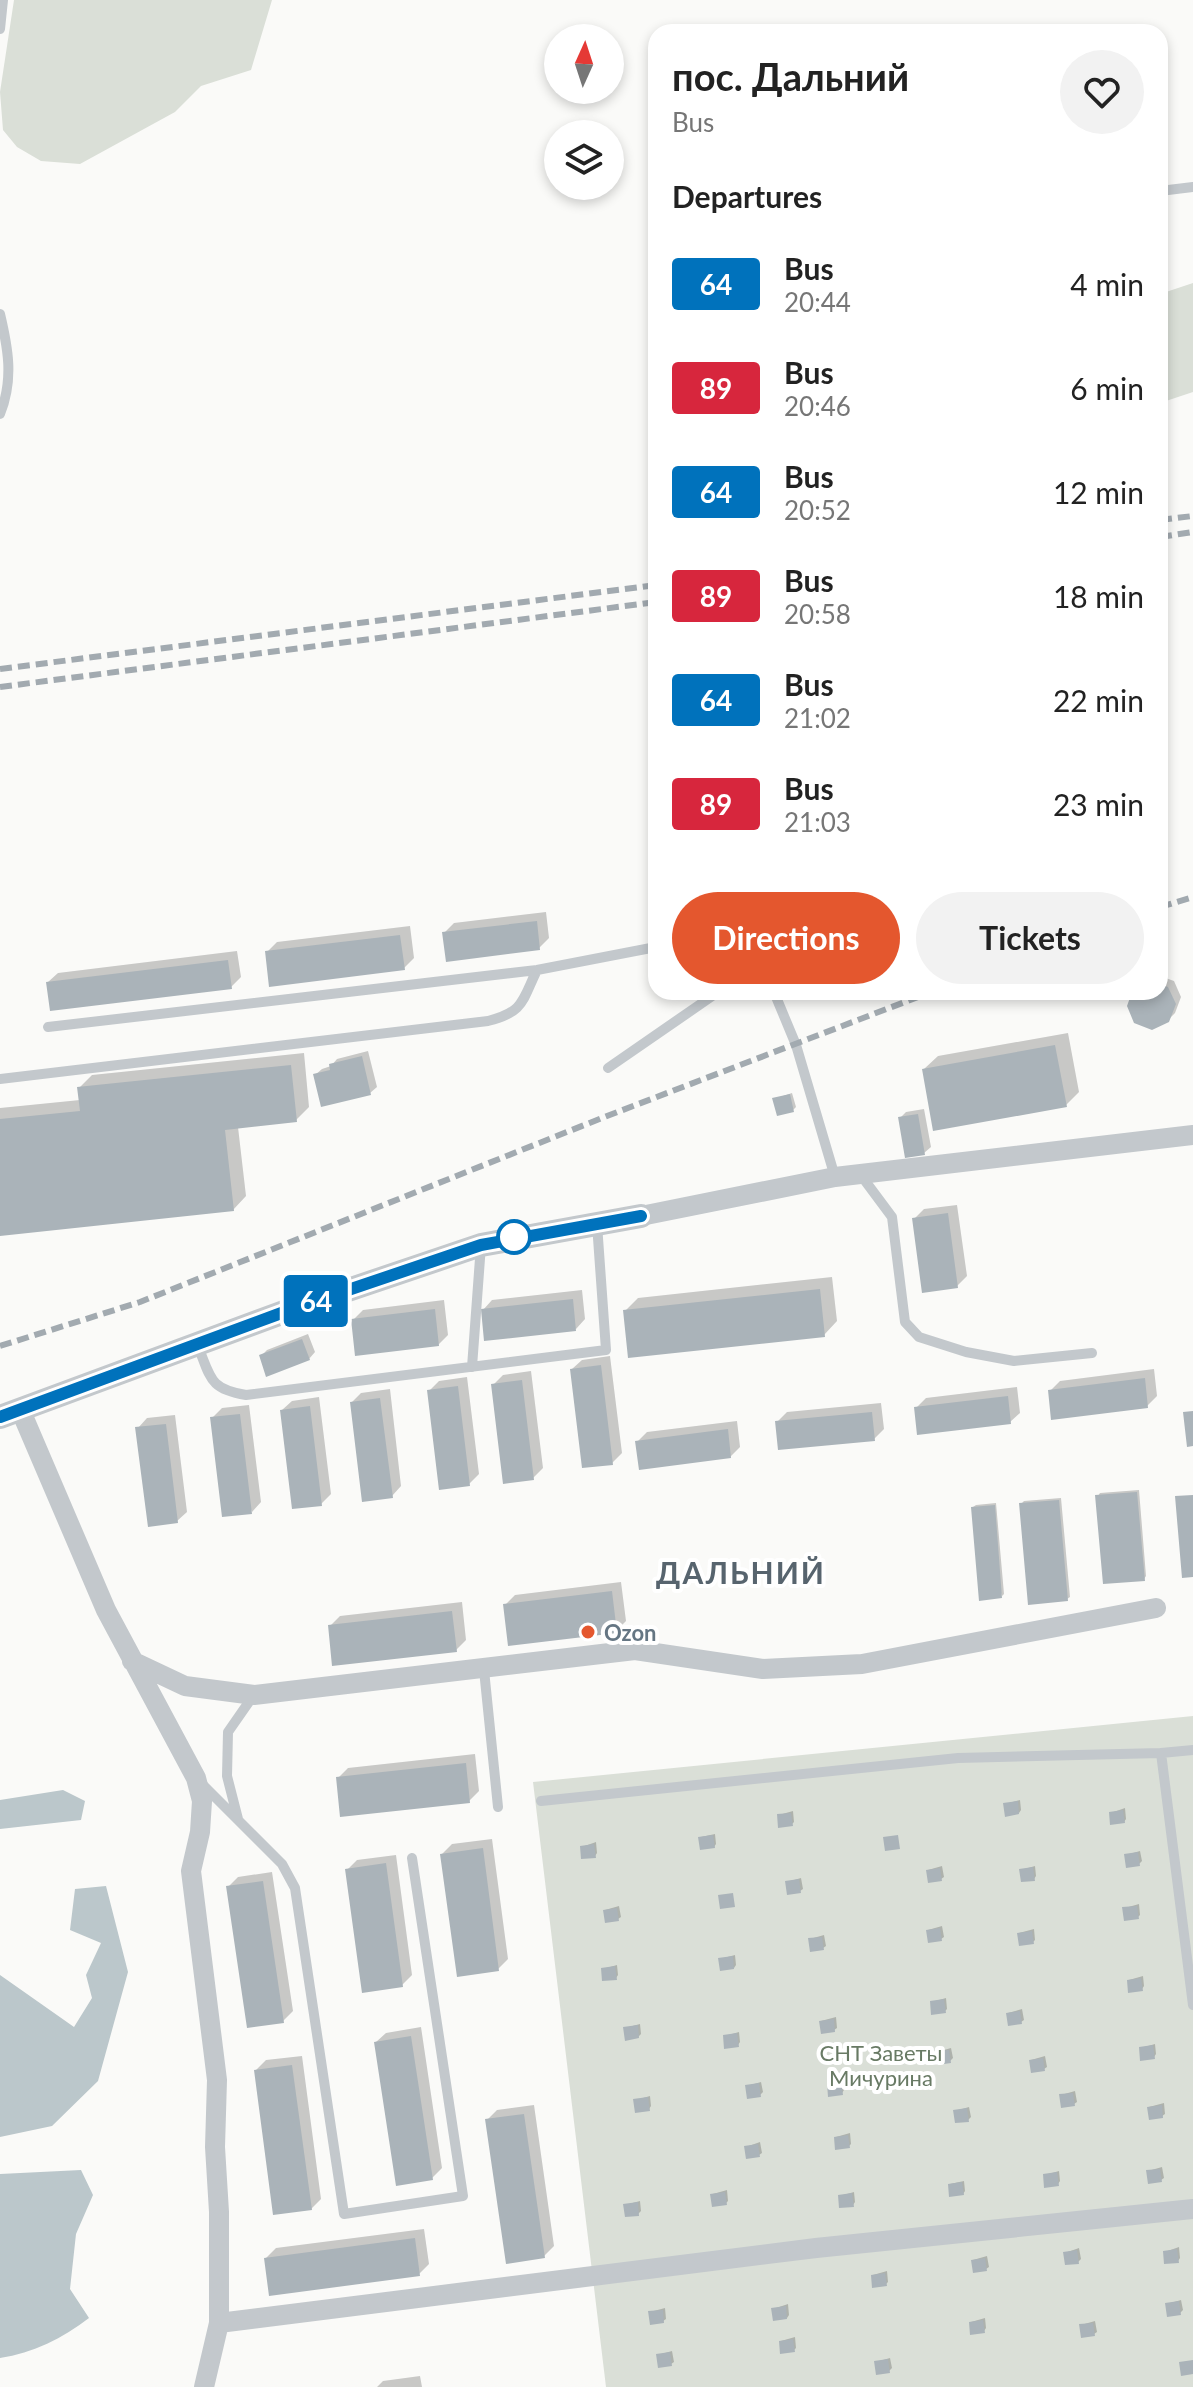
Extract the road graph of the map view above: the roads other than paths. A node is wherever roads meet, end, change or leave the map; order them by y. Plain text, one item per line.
1 (3, 0) edge
2 (0, 29) edge
3 (1193, 187) edge
4 (1168, 190) edge
5 (0, 314) edge
6 (0, 414) edge
7 (648, 949) edge
8 (537, 970) junction
9 (706, 1000) edge
10 (777, 1000) edge
11 (48, 1027) dead end
12 (608, 1068) dead end
13 (0, 1079) edge
14 (1193, 1135) edge
15 (860, 1174) junction
16 (835, 1177) junction
17 (641, 1216) joint
18 (597, 1224) junction
19 (481, 1245) junction
20 (197, 1344) junction
21 (1092, 1353) dead end
22 (472, 1367) junction
23 (10, 1413) edge
24 (1156, 1608) dead end
25 (132, 1661) junction
26 (484, 1670) junction
27 (254, 1695) junction
28 (1193, 1750) edge
29 (1161, 1753) junction
30 (196, 1778) junction
31 (541, 1801) dead end
32 (498, 1807) dead end
33 (238, 1821) junction
34 (412, 1858) dead end
35 (1193, 2005) edge
36 (1193, 2209) edge
37 (219, 2323) junction
38 (204, 2387) edge

1 - 2 lane
3 - 4 lane
5 - 6 lane
7 - 8 lane
8 - 11 lane
8 - 13 lane
9 - 12 lane
10 - 16 lane
14 - 15 street
15 - 16 street
15 - 21 lane
16 - 17 street
17 - 18 street
18 - 19 street
18 - 22 lane
19 - 20 street
19 - 22 lane
20 - 22 lane
20 - 23 street
23 - 25 street
24 - 26 street
25 - 27 street
25 - 30 street
26 - 27 street
26 - 32 lane
27 - 33 lane
28 - 29 lane
29 - 31 lane
29 - 35 lane
30 - 33 lane
30 - 37 street
33 - 34 lane
36 - 37 street
37 - 38 street

